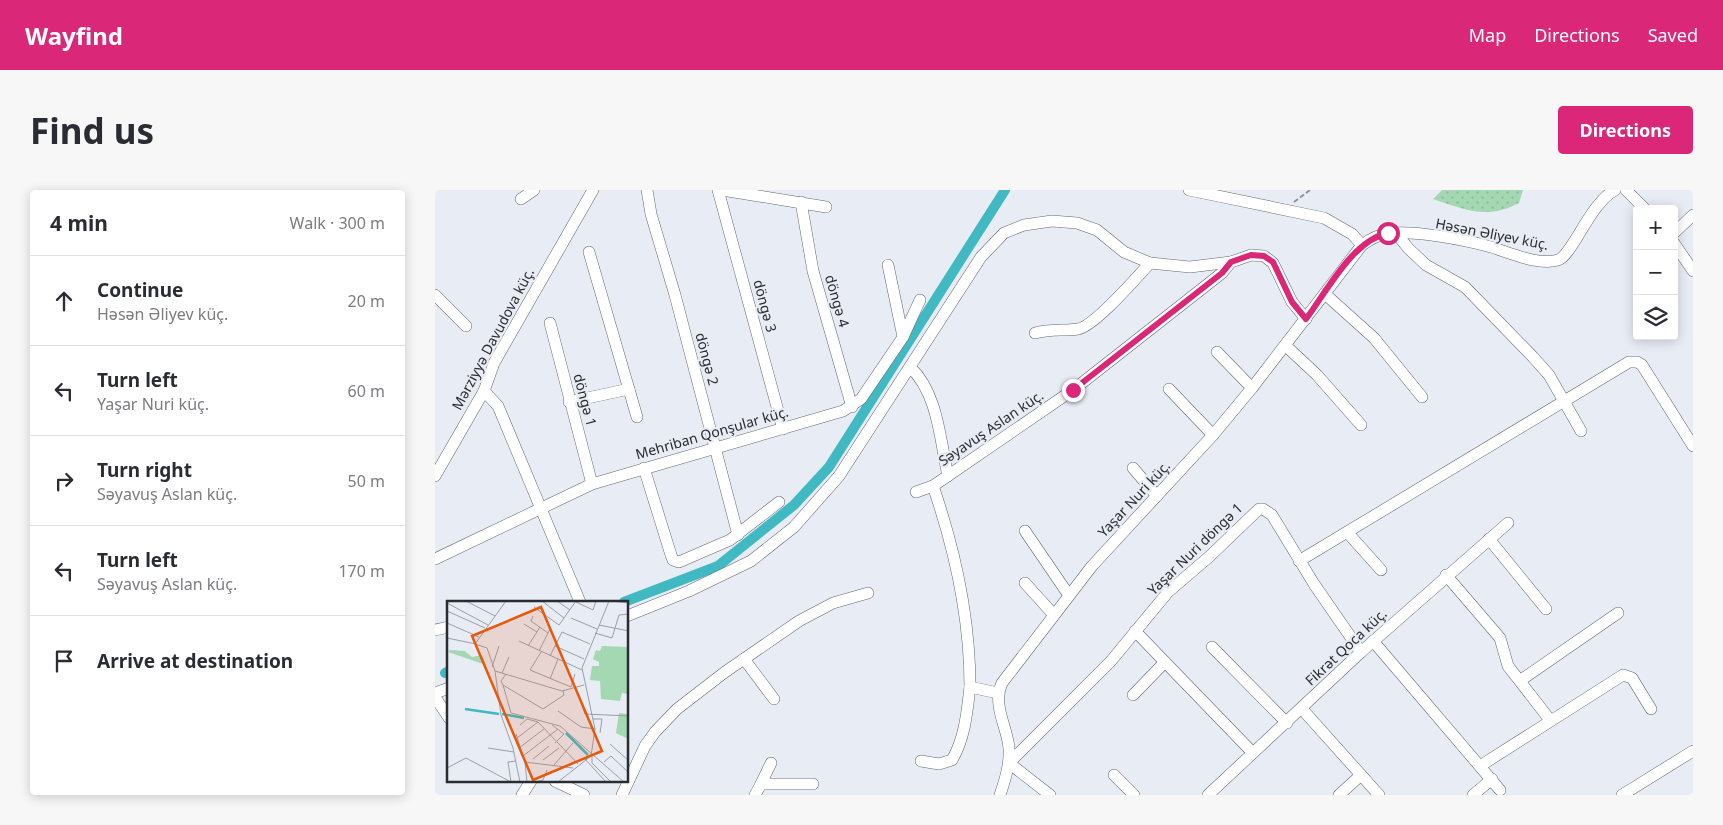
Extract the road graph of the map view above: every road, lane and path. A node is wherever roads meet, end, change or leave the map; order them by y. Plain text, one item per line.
1 (533, 190) edge
2 (593, 190) edge
3 (647, 190) edge
4 (718, 190) edge
5 (722, 190) edge
6 (1189, 190) edge
7 (1310, 190) edge
8 (1615, 190) edge
9 (1626, 190) edge
10 (521, 198) dead end
11 (801, 202) junction
12 (1641, 205) edge
13 (826, 207) dead end
14 (1287, 208) junction
15 (1693, 215) edge
16 (1678, 229) edge
17 (1396, 233) junction
18 (1362, 245) junction
19 (1678, 249) edge
20 (589, 252) dead end
21 (1231, 262) junction
22 (1151, 263) junction
23 (888, 265) dead end
24 (1693, 271) edge
25 (1325, 294) junction
26 (435, 295) edge
27 (920, 300) dead end
28 (1306, 319) junction
29 (550, 323) dead end
30 (466, 326) dead end
31 (1035, 333) dead end
32 (903, 337) junction
33 (1286, 346) junction
34 (1217, 352) dead end
35 (910, 367) junction
36 (1252, 388) junction
37 (629, 389) junction
38 (1169, 389) dead end
39 (484, 390) junction
40 (1422, 397) dead end
41 (1565, 401) junction
42 (569, 402) junction
43 (852, 407) junction
44 (637, 417) dead end
45 (1361, 425) dead end
46 (783, 429) junction
47 (1581, 431) dead end
48 (1213, 435) junction
49 (1693, 446) edge
50 (715, 450) junction
51 (644, 468) junction
52 (1133, 468) dead end
53 (435, 476) edge
54 (948, 476) junction
55 (592, 484) junction
56 (933, 486) junction
57 (916, 492) dead end
58 (1157, 496) junction
59 (779, 502) dead end
60 (541, 510) junction
61 (1508, 523) dead end
62 (1025, 531) dead end
63 (1347, 532) junction
64 (738, 535) junction
65 (1489, 539) junction
66 (435, 560) edge
67 (1299, 561) junction
68 (1381, 570) dead end
69 (1446, 575) junction
70 (1025, 583) dead end
71 (868, 593) dead end
72 (1068, 594) junction
73 (580, 601) edge
74 (1546, 609) dead end
75 (1618, 613) dead end
76 (1053, 614) junction
77 (629, 615) edge
78 (1135, 632) junction
79 (1373, 641) junction
80 (1212, 647) dead end
81 (1361, 652) junction
82 (744, 659) junction
83 (1165, 662) junction
84 (1521, 680) junction
85 (970, 687) junction
86 (447, 689) edge
87 (998, 693) junction
88 (435, 695) edge
89 (1133, 695) dead end
90 (774, 699) dead end
91 (1302, 709) junction
92 (1651, 709) dead end
93 (447, 715) edge
94 (1550, 720) junction
95 (1287, 723) junction
96 (1693, 752) edge
97 (1253, 753) junction
98 (921, 761) dead end
99 (771, 763) dead end
100 (1009, 763) junction
101 (1480, 766) junction
102 (1113, 774) dead end
103 (1361, 775) junction
104 (1491, 779) junction
105 (629, 780) edge
106 (530, 782) edge
107 (557, 782) edge
108 (628, 782) edge
109 (761, 784) junction
110 (813, 784) dead end
111 (1501, 790) dead end
112 (522, 795) edge
113 (584, 795) edge
114 (622, 795) edge
115 (755, 795) edge
116 (999, 795) edge
117 (1050, 795) edge
118 (1134, 795) edge
119 (1208, 795) edge
120 (1339, 795) edge
121 (1379, 795) edge
122 (1473, 795) edge
123 (1622, 795) edge

1 - 10 street
2 - 39 street, Mərziyyə Davudova küç.
3 - 50 street, döngə 2
4 - 46 street, döngə 3
5 - 11 street
6 - 14 street
7 - 14 path
8 - 17 street, Həsən Əliyev küç.
9 - 12 street
11 - 13 street
11 - 43 street, döngə 4
14 - 18 street
15 - 16 street
17 - 18 street, Həsən Əliyev küç.
17 - 41 street
18 - 25 street, Yaşar Nuri küç.
19 - 24 street
20 - 37 street
21 - 22 street
21 - 28 street, Səyavuş Aslan küç.
21 - 54 street, Səyavuş Aslan küç.
22 - 31 street
22 - 35 street
23 - 32 street
25 - 28 street, Yaşar Nuri küç.
25 - 40 street
26 - 30 street
27 - 32 street, Mehriban Qonşular küç.
28 - 33 street, Yaşar Nuri küç.
29 - 42 street, döngə 1
32 - 43 street, Mehriban Qonşular küç.
33 - 36 street, Yaşar Nuri küç.
33 - 45 street
34 - 36 street
35 - 54 street
35 - 77 street
36 - 48 street, Yaşar Nuri küç.
37 - 42 street
37 - 44 street
38 - 48 street
39 - 53 street, Mərziyyə Davudova küç.
39 - 60 street
41 - 47 street
41 - 49 street
41 - 63 street
42 - 55 street, döngə 1
43 - 46 street, Mehriban Qonşular küç.
46 - 50 street, Mehriban Qonşular küç.
48 - 58 street, Yaşar Nuri küç.
50 - 51 street, Mehriban Qonşular küç.
50 - 64 street, döngə 2
51 - 55 street, Mehriban Qonşular küç.
51 - 64 street
52 - 58 street
54 - 56 street, Səyavuş Aslan küç.
55 - 60 street, Mehriban Qonşular küç.
56 - 57 street
56 - 85 street, Səyavuş Aslan küç.
58 - 72 street, Yaşar Nuri küç.
59 - 64 street
60 - 66 street, Mehriban Qonşular küç.
60 - 73 street
61 - 65 street, Fikrət Qoca küç.
62 - 72 street
63 - 67 street
63 - 68 street
65 - 69 street, Fikrət Qoca küç.
65 - 74 street
67 - 78 street, Yaşar Nuri döngə 1
67 - 81 street, Yaşar Nuri döngə 1
69 - 79 street, Fikrət Qoca küç.
69 - 84 street
70 - 76 street
71 - 82 street
72 - 76 street, Yaşar Nuri küç.
75 - 84 street
76 - 87 street, Yaşar Nuri küç.
78 - 83 street
78 - 100 street, Yaşar Nuri döngə 1
79 - 81 street, Fikrət Qoca küç.
79 - 101 street
80 - 95 street
81 - 91 street, Fikrət Qoca küç.
82 - 90 street
82 - 105 street
83 - 89 street
83 - 97 street
84 - 94 street
85 - 87 street
85 - 98 street, Səyavuş Aslan küç.
86 - 88 street
87 - 100 street
88 - 93 street
91 - 95 street, Fikrət Qoca küç.
91 - 103 street
92 - 94 street
94 - 101 street
95 - 97 street, Fikrət Qoca küç.
96 - 123 street
97 - 119 street, Fikrət Qoca küç.
99 - 109 street
100 - 116 street
100 - 117 street
101 - 104 street
102 - 118 street
103 - 120 street
103 - 121 street
104 - 111 street
104 - 122 street
106 - 112 street
107 - 113 street
108 - 114 street
109 - 110 street
109 - 115 street

